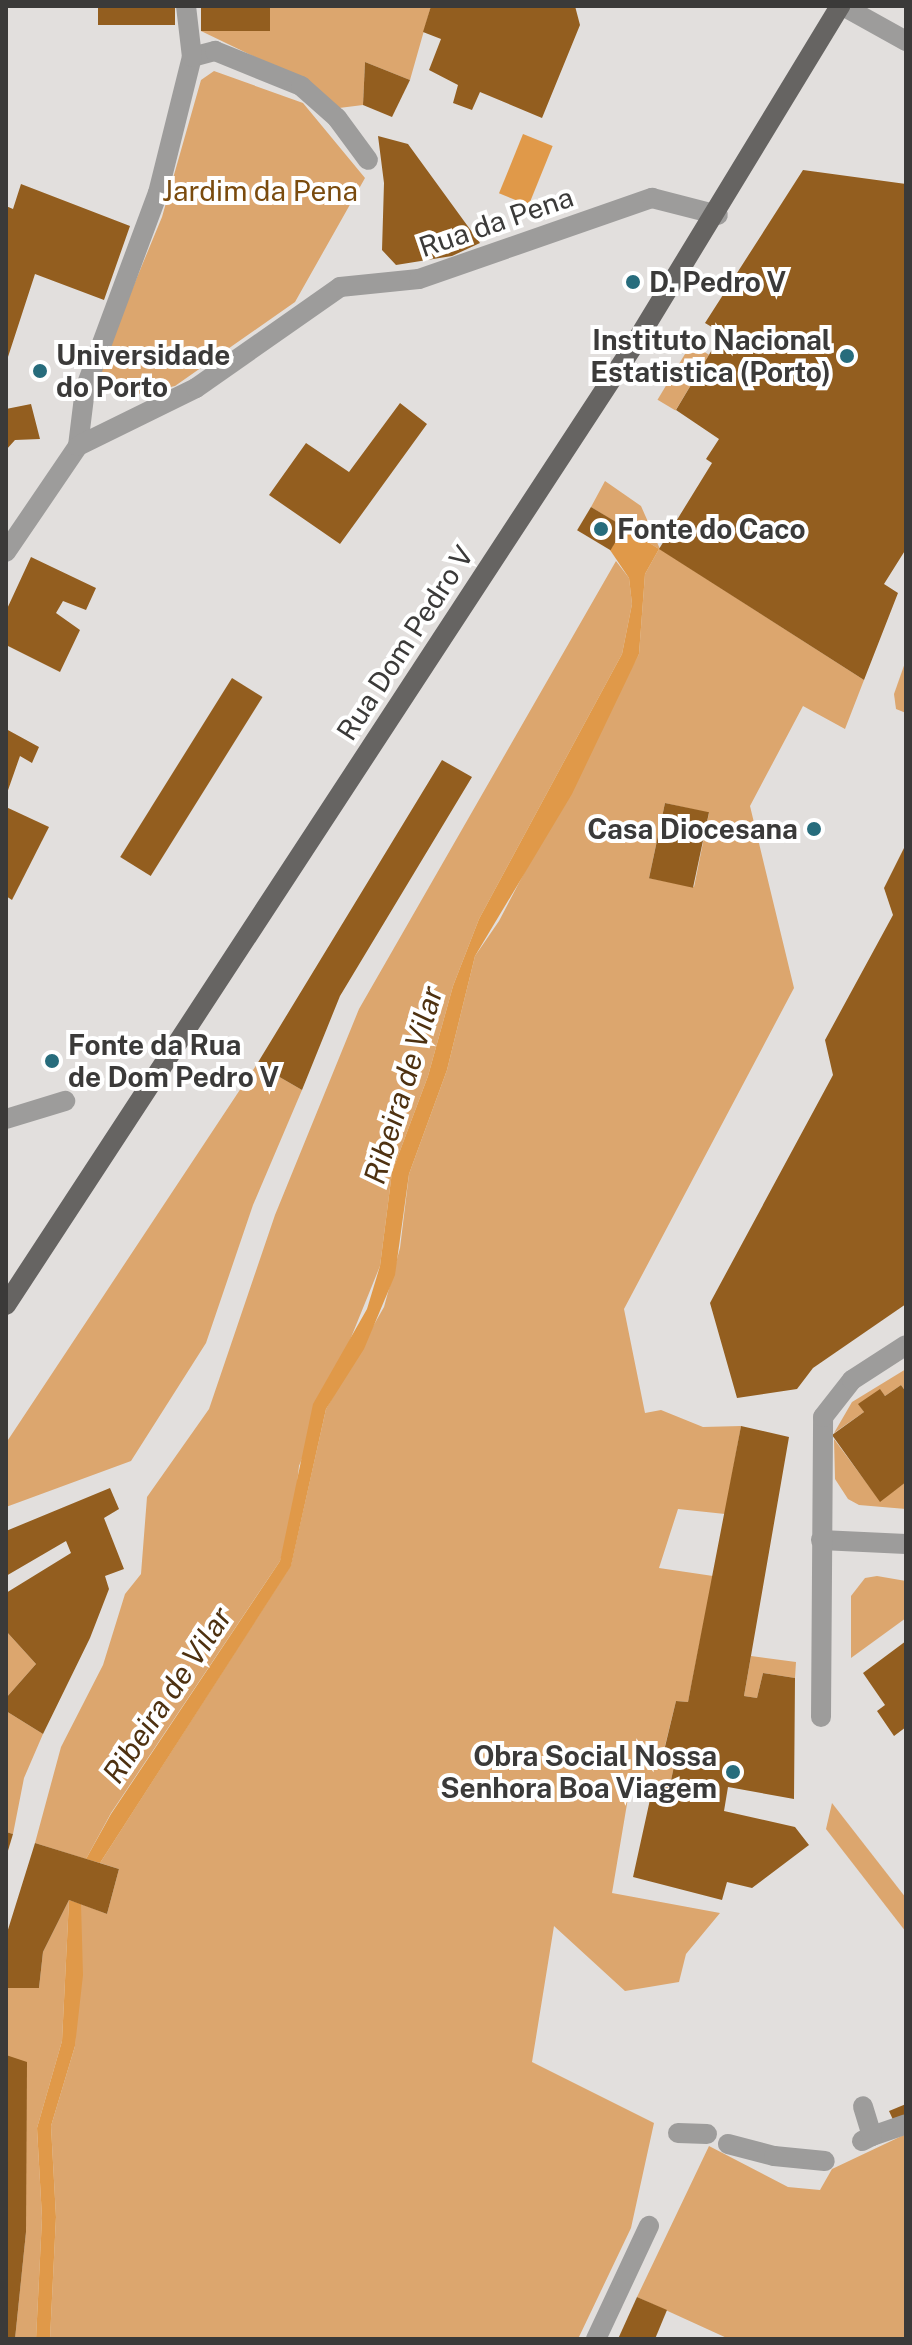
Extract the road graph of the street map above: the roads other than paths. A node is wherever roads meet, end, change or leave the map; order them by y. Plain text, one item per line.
1 (186, 6) edge
2 (842, 6) edge
3 (906, 41) edge
4 (192, 57) junction
5 (368, 160) dead end
6 (718, 215) junction
7 (78, 446) junction
8 (6, 552) edge
9 (65, 1101) dead end
10 (6, 1119) edge
11 (6, 1305) edge
12 (906, 1345) edge
13 (821, 1540) junction
14 (906, 1544) edge
15 (821, 1717) dead end
16 (863, 2106) dead end
17 (906, 2124) edge
18 (678, 2133) dead end
19 (707, 2134) dead end
20 (728, 2144) dead end
21 (825, 2161) dead end
22 (649, 2226) dead end
23 (596, 2339) edge

1 - 4 street
2 - 3 street
2 - 6 main road, Rua Dom Pedro V
4 - 5 street
4 - 7 street
6 - 7 street, Rua da Pena
6 - 11 main road, Rua Dom Pedro V
7 - 8 street, Rua da Pena
9 - 10 street
12 - 13 street
13 - 14 street
13 - 15 street
16 - 17 street
18 - 19 street
20 - 21 street
22 - 23 street

